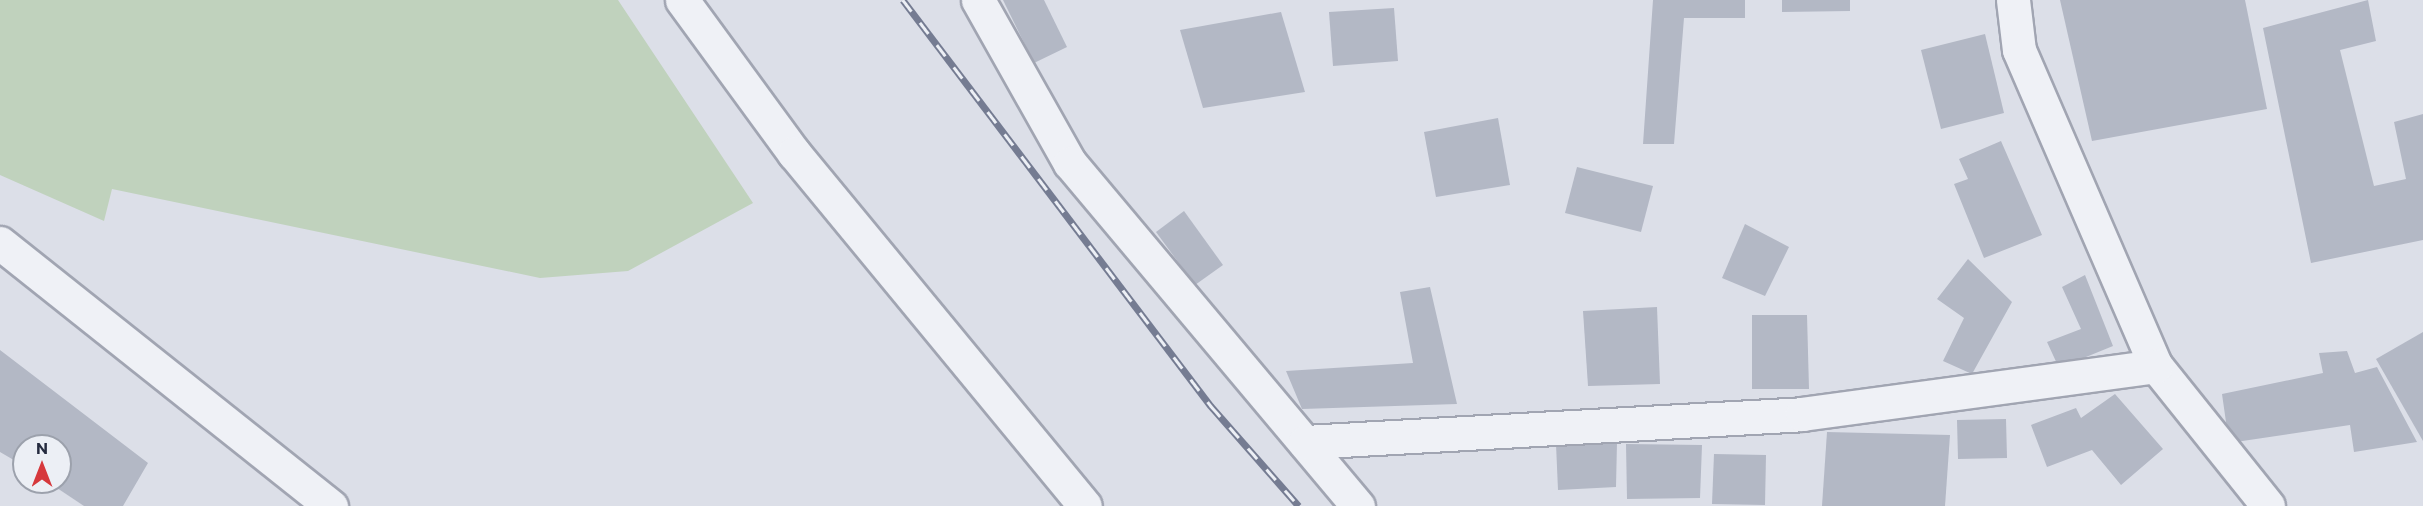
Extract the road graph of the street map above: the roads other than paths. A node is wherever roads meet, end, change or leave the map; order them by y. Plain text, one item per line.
1 (682, 0) edge
2 (978, 0) edge
3 (2013, 0) edge
4 (0, 243) edge
5 (2156, 366) junction
6 (1305, 442) junction
7 (331, 506) edge
8 (1085, 506) edge
9 (1358, 506) edge
10 (2268, 506) edge

1 - 8 street
2 - 6 street
3 - 5 street
4 - 7 street
5 - 6 street
5 - 10 street
6 - 9 street

